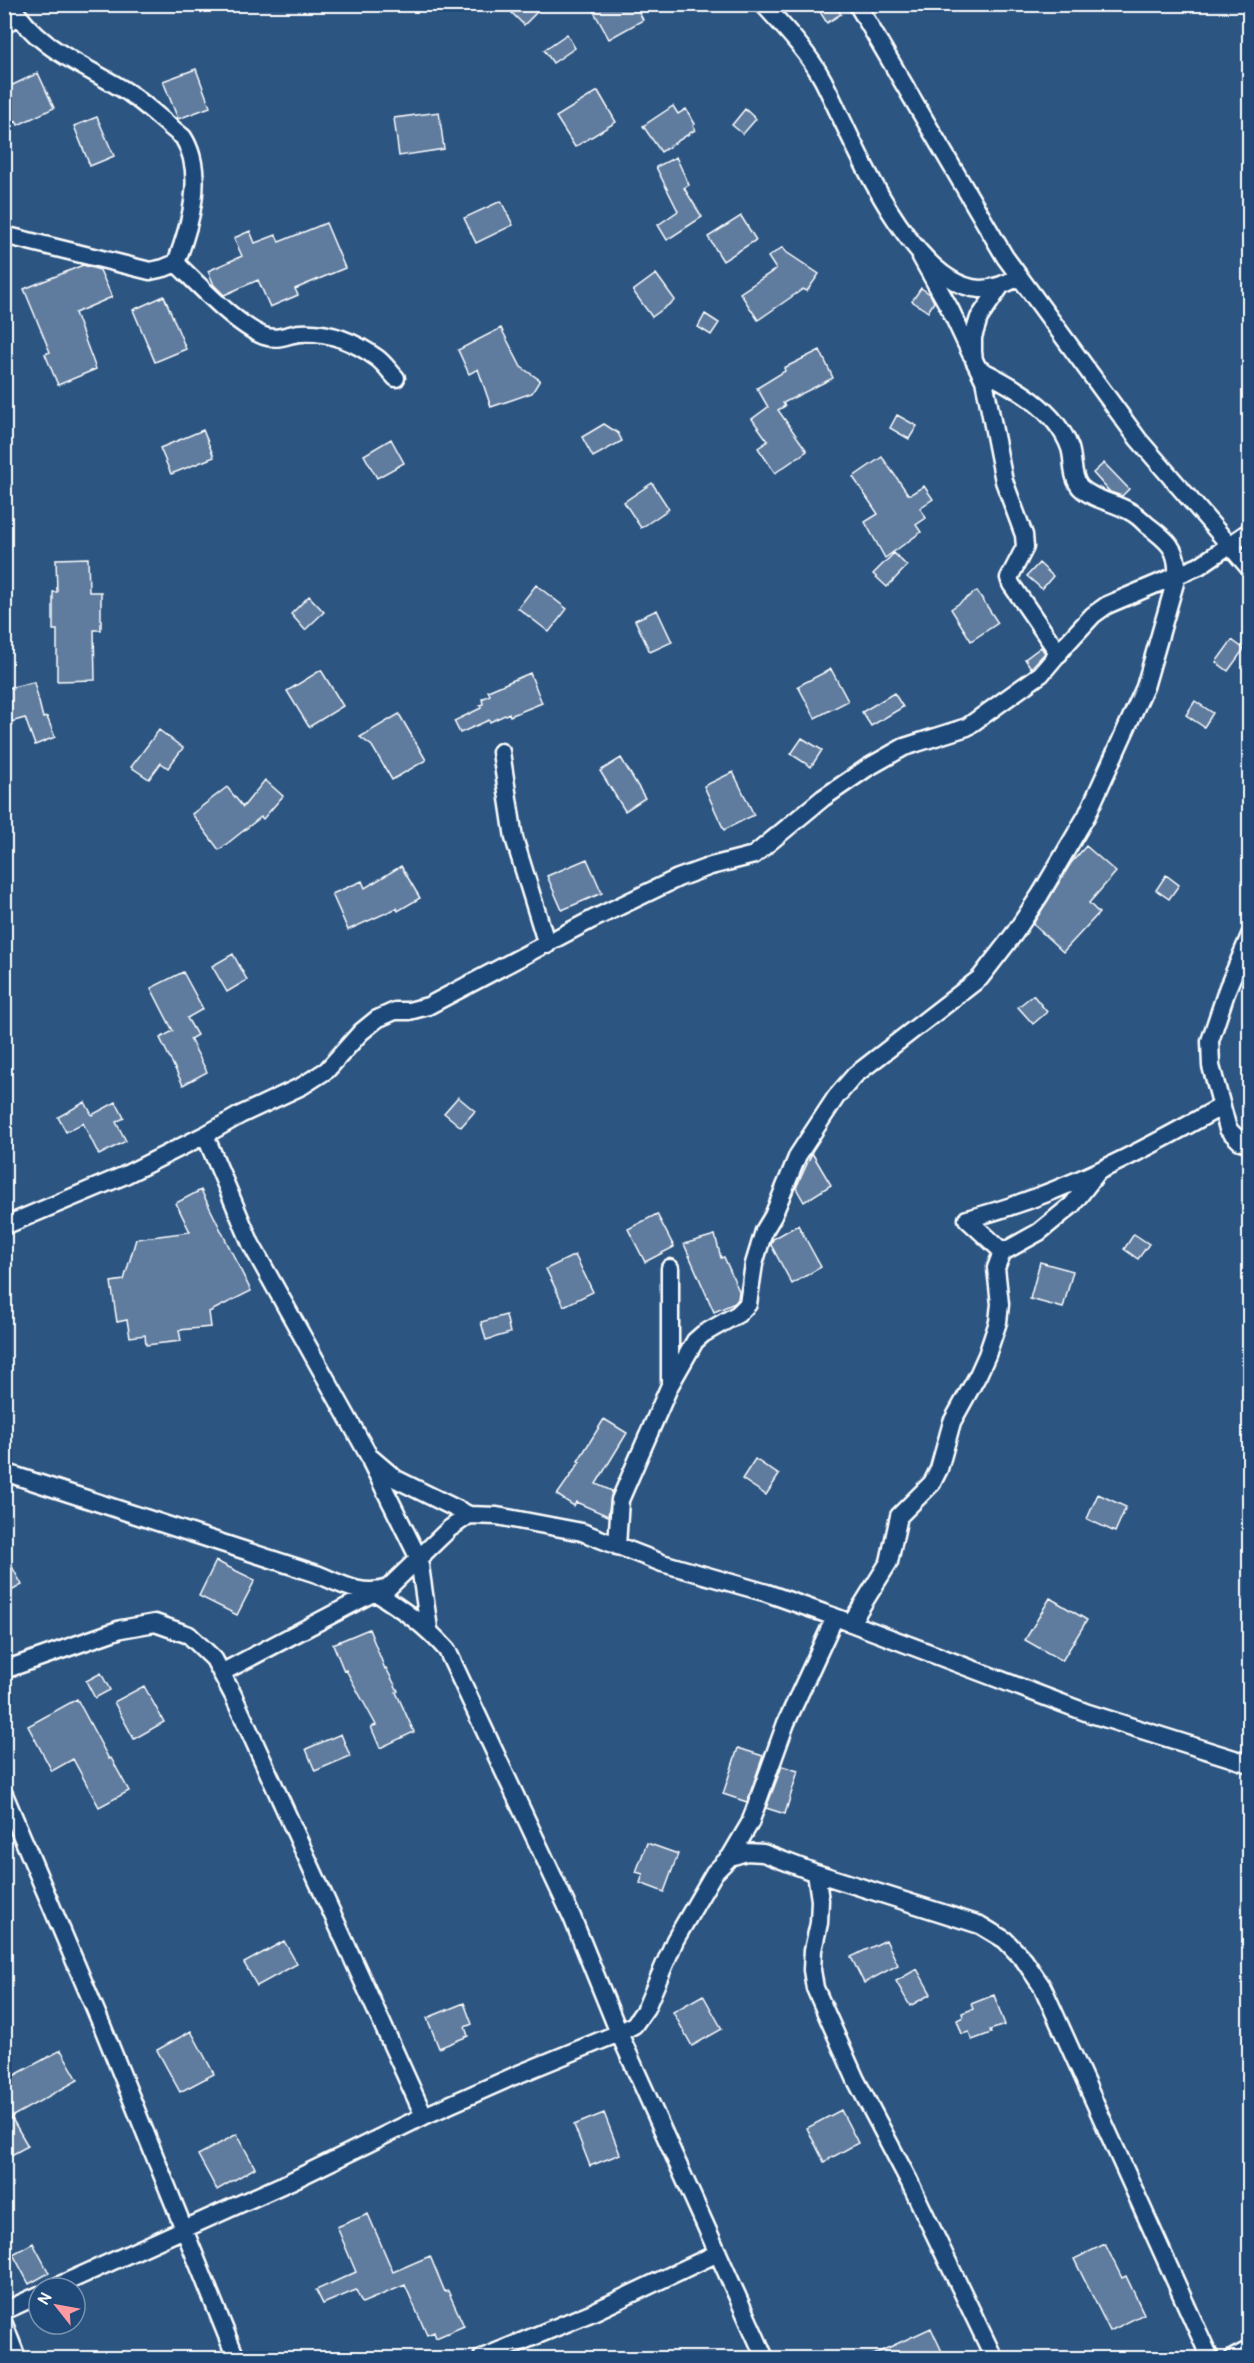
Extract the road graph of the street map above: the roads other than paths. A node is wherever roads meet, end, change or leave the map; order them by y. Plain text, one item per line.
1 (763, 4) edge
2 (857, 4) edge
3 (14, 10) edge
4 (4, 26) edge
5 (4, 235) edge
6 (918, 250) junction
7 (176, 263) junction
8 (1019, 277) junction
9 (1000, 287) junction
10 (977, 365) junction
11 (396, 378) dead end
12 (1250, 531) edge
13 (1229, 547) junction
14 (1250, 569) edge
15 (1177, 576) junction
16 (1059, 654) junction
17 (501, 752) dead end
18 (1250, 935) edge
19 (547, 945) junction
20 (1222, 1106) junction
21 (206, 1135) junction
22 (1250, 1144) edge
23 (1096, 1173) junction
24 (4, 1226) edge
25 (1003, 1252) junction
26 (670, 1268) dead end
27 (670, 1385) junction
28 (369, 1456) junction
29 (4, 1472) edge
30 (469, 1515) junction
31 (617, 1546) junction
32 (418, 1559) junction
33 (375, 1592) junction
34 (835, 1617) junction
35 (851, 1623) junction
36 (429, 1629) junction
37 (4, 1670) edge
38 (221, 1673) junction
39 (1250, 1764) edge
40 (4, 1794) edge
41 (730, 1857) junction
42 (816, 1873) junction
43 (619, 2033) junction
44 (424, 2116) junction
45 (184, 2230) junction
46 (718, 2253) junction
47 (80, 2276) edge
48 (27, 2300) edge
49 (4, 2311) edge
50 (4, 2324) edge
51 (1250, 2349) edge
52 (17, 2358) edge
53 (236, 2358) edge
54 (482, 2358) edge
55 (765, 2358) edge
56 (994, 2358) edge
57 (1210, 2358) edge
58 (1233, 2358) edge

1 - 6 street
2 - 8 street
3 - 4 street
3 - 7 street
5 - 7 street
6 - 9 street
6 - 10 street
7 - 11 street
8 - 9 street
8 - 13 street
9 - 10 street
10 - 15 street
10 - 16 street
12 - 13 street
13 - 14 street
13 - 15 street
15 - 16 street
15 - 27 street
16 - 19 street
17 - 19 street
18 - 20 street
19 - 21 street
20 - 22 street
20 - 23 street
21 - 24 street
21 - 28 street
23 - 25 street
23 - 25 street
25 - 35 street
26 - 27 street
27 - 31 street
28 - 30 street
28 - 32 street
29 - 33 street
30 - 31 street
30 - 32 street
31 - 34 street
32 - 33 street
32 - 36 street
33 - 36 street
33 - 38 street
34 - 35 street
34 - 41 street
35 - 39 street
36 - 43 street
37 - 38 street
38 - 44 street
40 - 45 street
41 - 42 street
41 - 43 street
42 - 56 street
42 - 57 street
43 - 44 street
43 - 46 street
44 - 45 street
45 - 47 street
45 - 53 street
46 - 54 street
46 - 55 street
48 - 49 street
50 - 52 street
51 - 58 street

